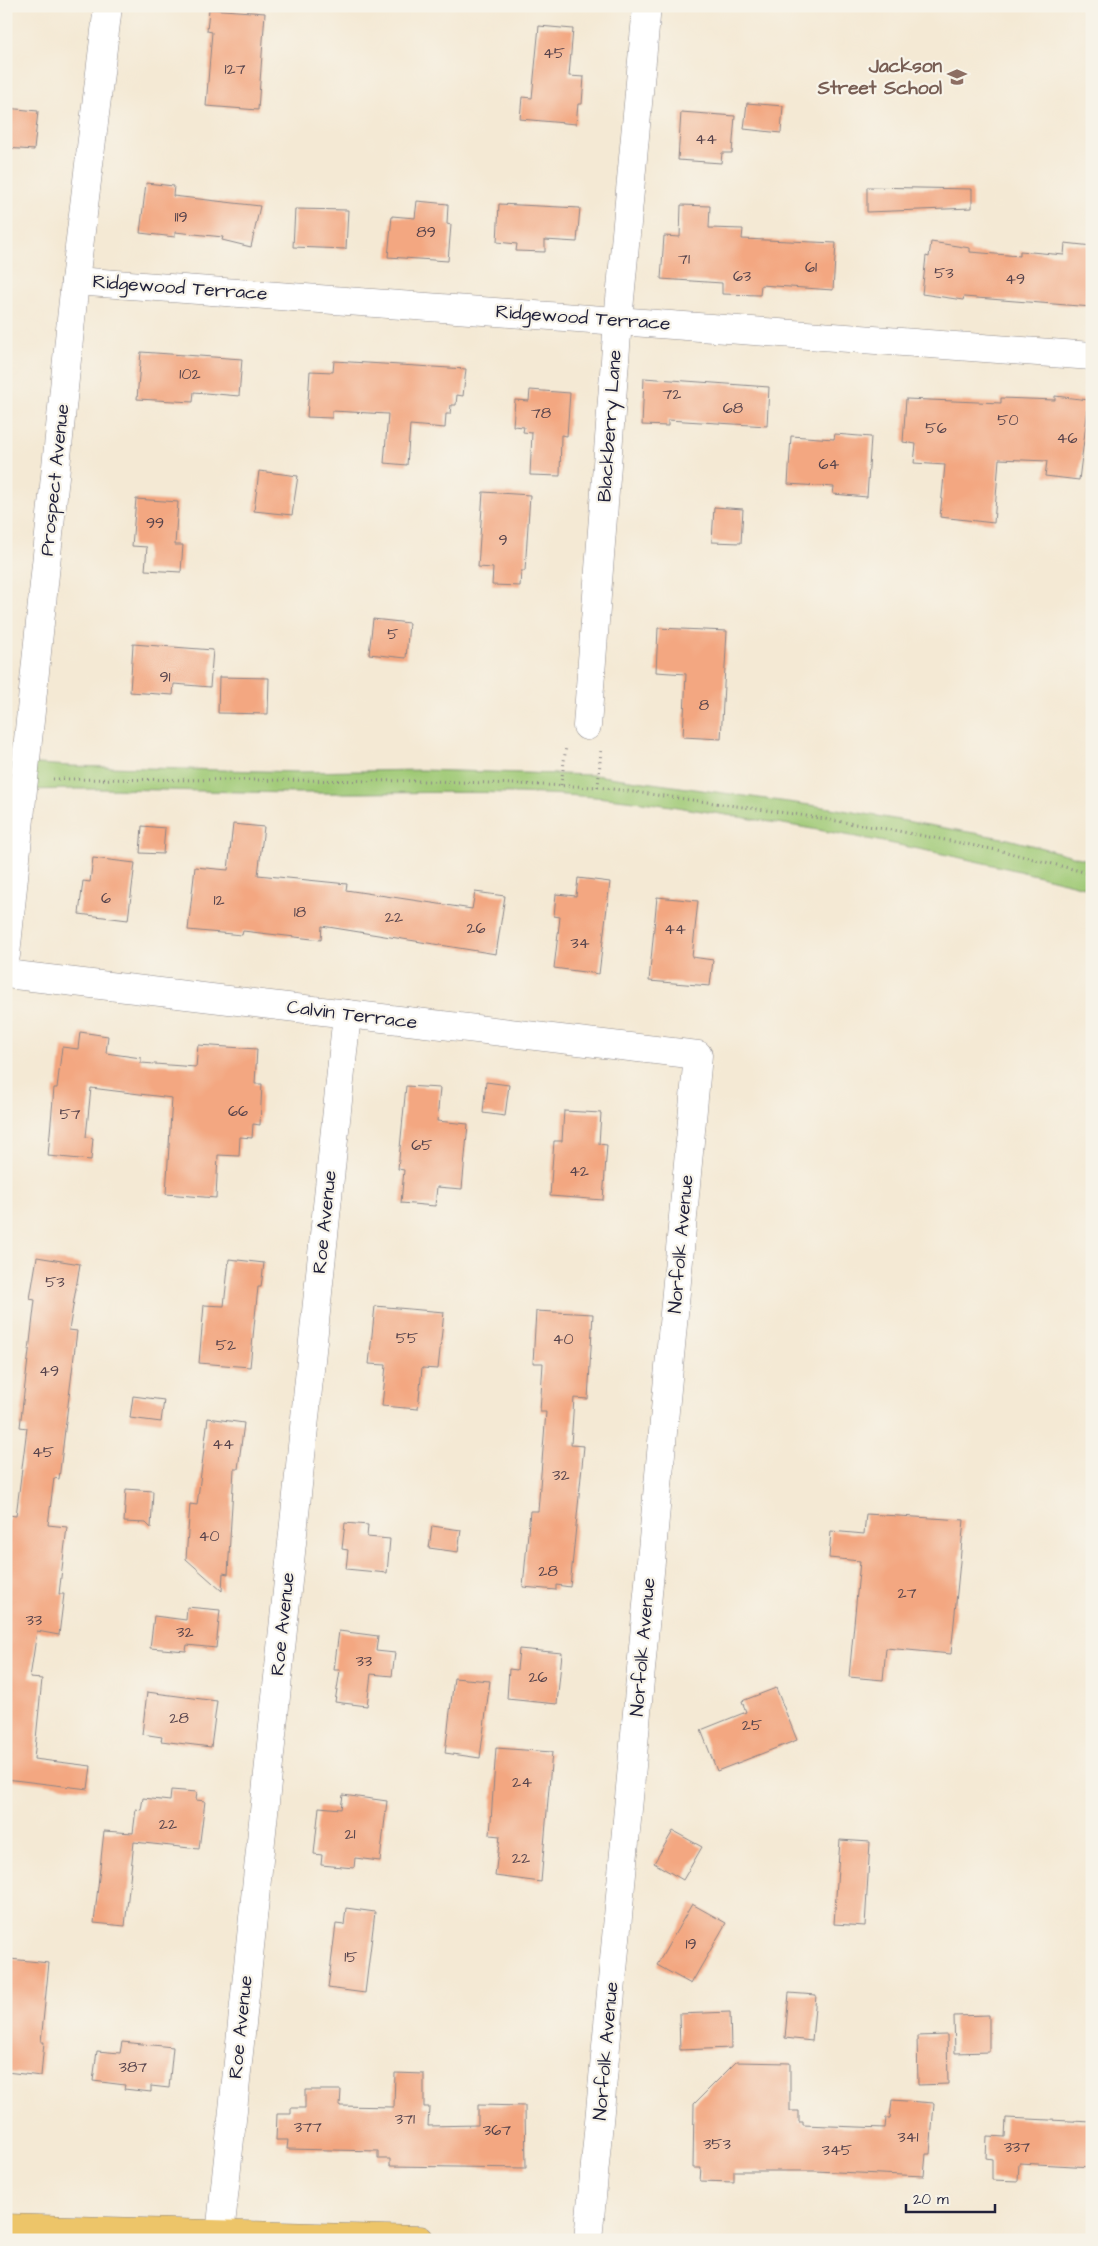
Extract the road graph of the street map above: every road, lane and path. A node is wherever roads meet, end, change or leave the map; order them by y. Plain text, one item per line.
1 (108, 6) edge
2 (647, 6) edge
3 (75, 281) junction
4 (618, 321) junction
5 (1092, 356) edge
6 (587, 726) joint
7 (43, 779) dead end
8 (561, 785) junction
9 (1092, 874) edge
10 (6, 955) edge
11 (6, 974) edge
12 (347, 1014) junction
13 (698, 1055) joint
14 (6, 2228) edge
15 (220, 2234) junction
16 (420, 2240) edge
17 (588, 2240) edge

1 - 3 street, Prospect Avenue
2 - 4 street, Blackberry Lane
3 - 4 street, Ridgewood Terrace
3 - 10 street, Prospect Avenue
4 - 5 street, Ridgewood Terrace
4 - 6 street, Blackberry Lane
6 - 8 path
7 - 8 path
8 - 9 path
11 - 12 street, Calvin Terrace
12 - 13 street, Calvin Terrace
12 - 15 street, Roe Avenue
13 - 17 street, Norfolk Avenue
14 - 15 main road
15 - 16 main road

